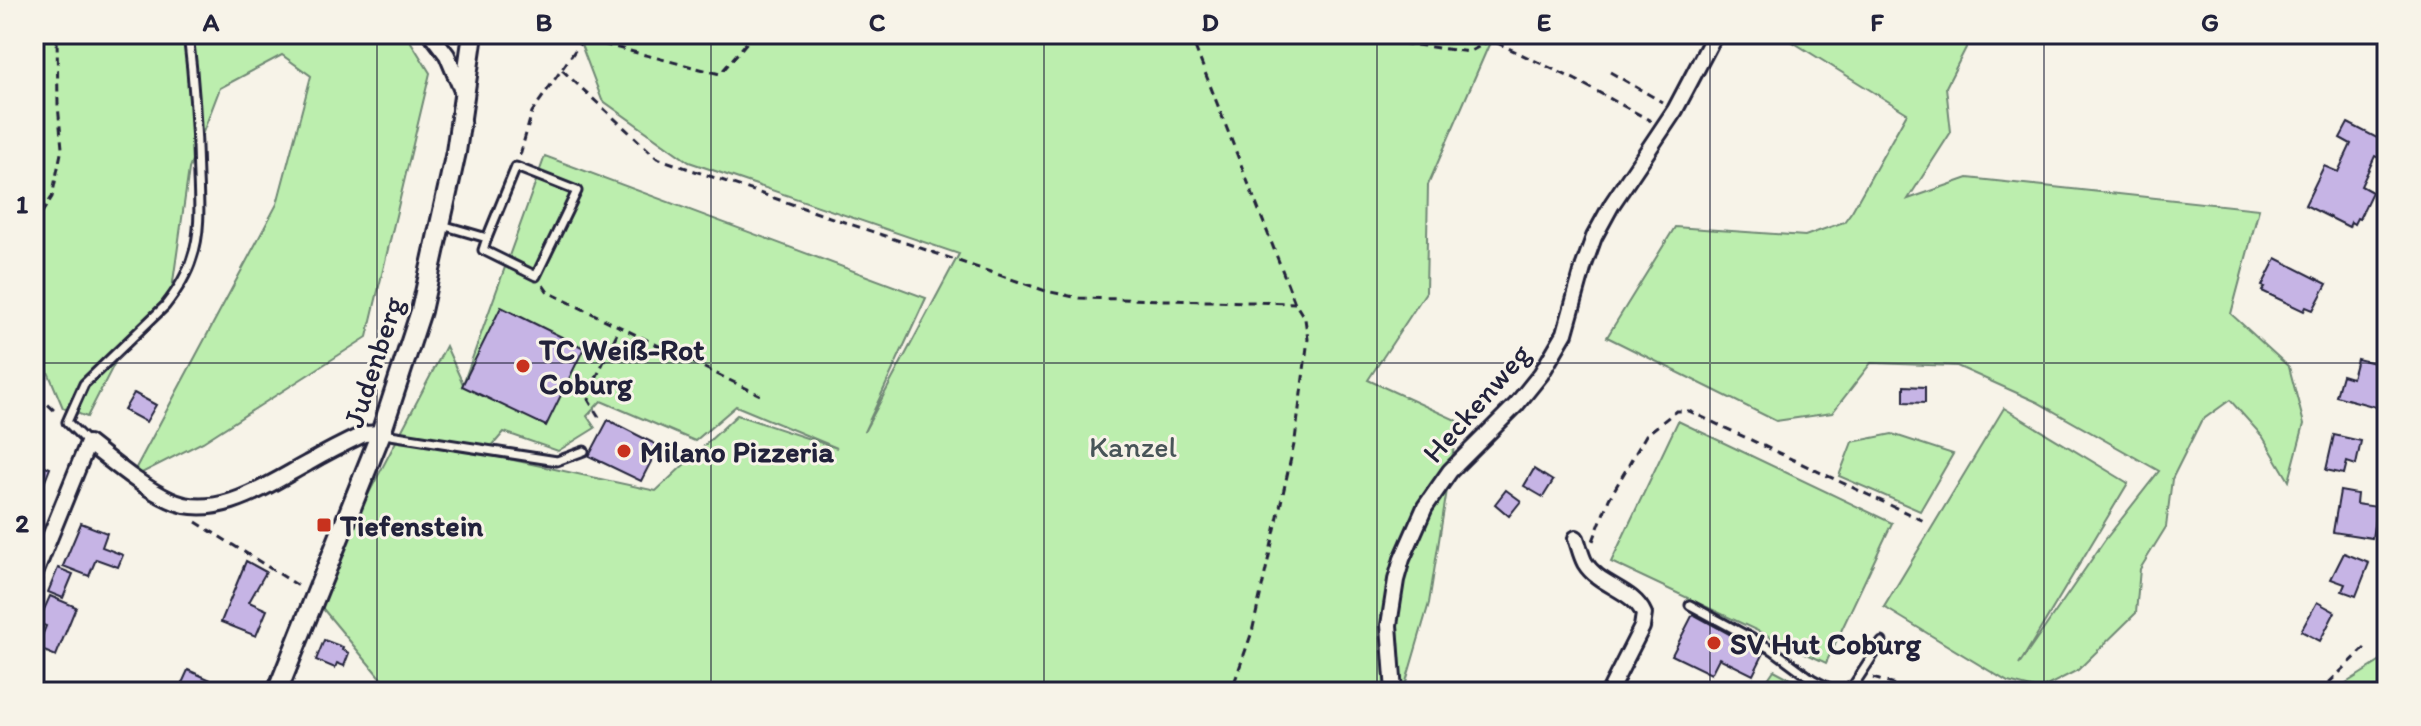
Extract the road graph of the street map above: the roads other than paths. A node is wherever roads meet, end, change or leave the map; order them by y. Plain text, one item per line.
1 (188, 34) edge
2 (431, 34) edge
3 (471, 34) edge
4 (1715, 34) edge
5 (464, 95) junction
6 (440, 225) junction
7 (487, 238) junction
8 (381, 433) junction
9 (88, 443) junction
10 (584, 451) dead end
11 (1576, 538) dead end
12 (34, 576) edge
13 (1690, 605) dead end
14 (1882, 642) dead end
15 (277, 692) edge
16 (1394, 692) edge
17 (1609, 692) edge

1 - 9 lane
2 - 5 street
3 - 5 street, Judenberg
4 - 16 street, Heckenweg
5 - 6 street, Judenberg
6 - 7 lane
6 - 8 street, Judenberg
7 - 7 lane
8 - 9 street
8 - 10 lane
8 - 15 street, Judenberg
9 - 12 street
11 - 17 street
13 - 14 lane

